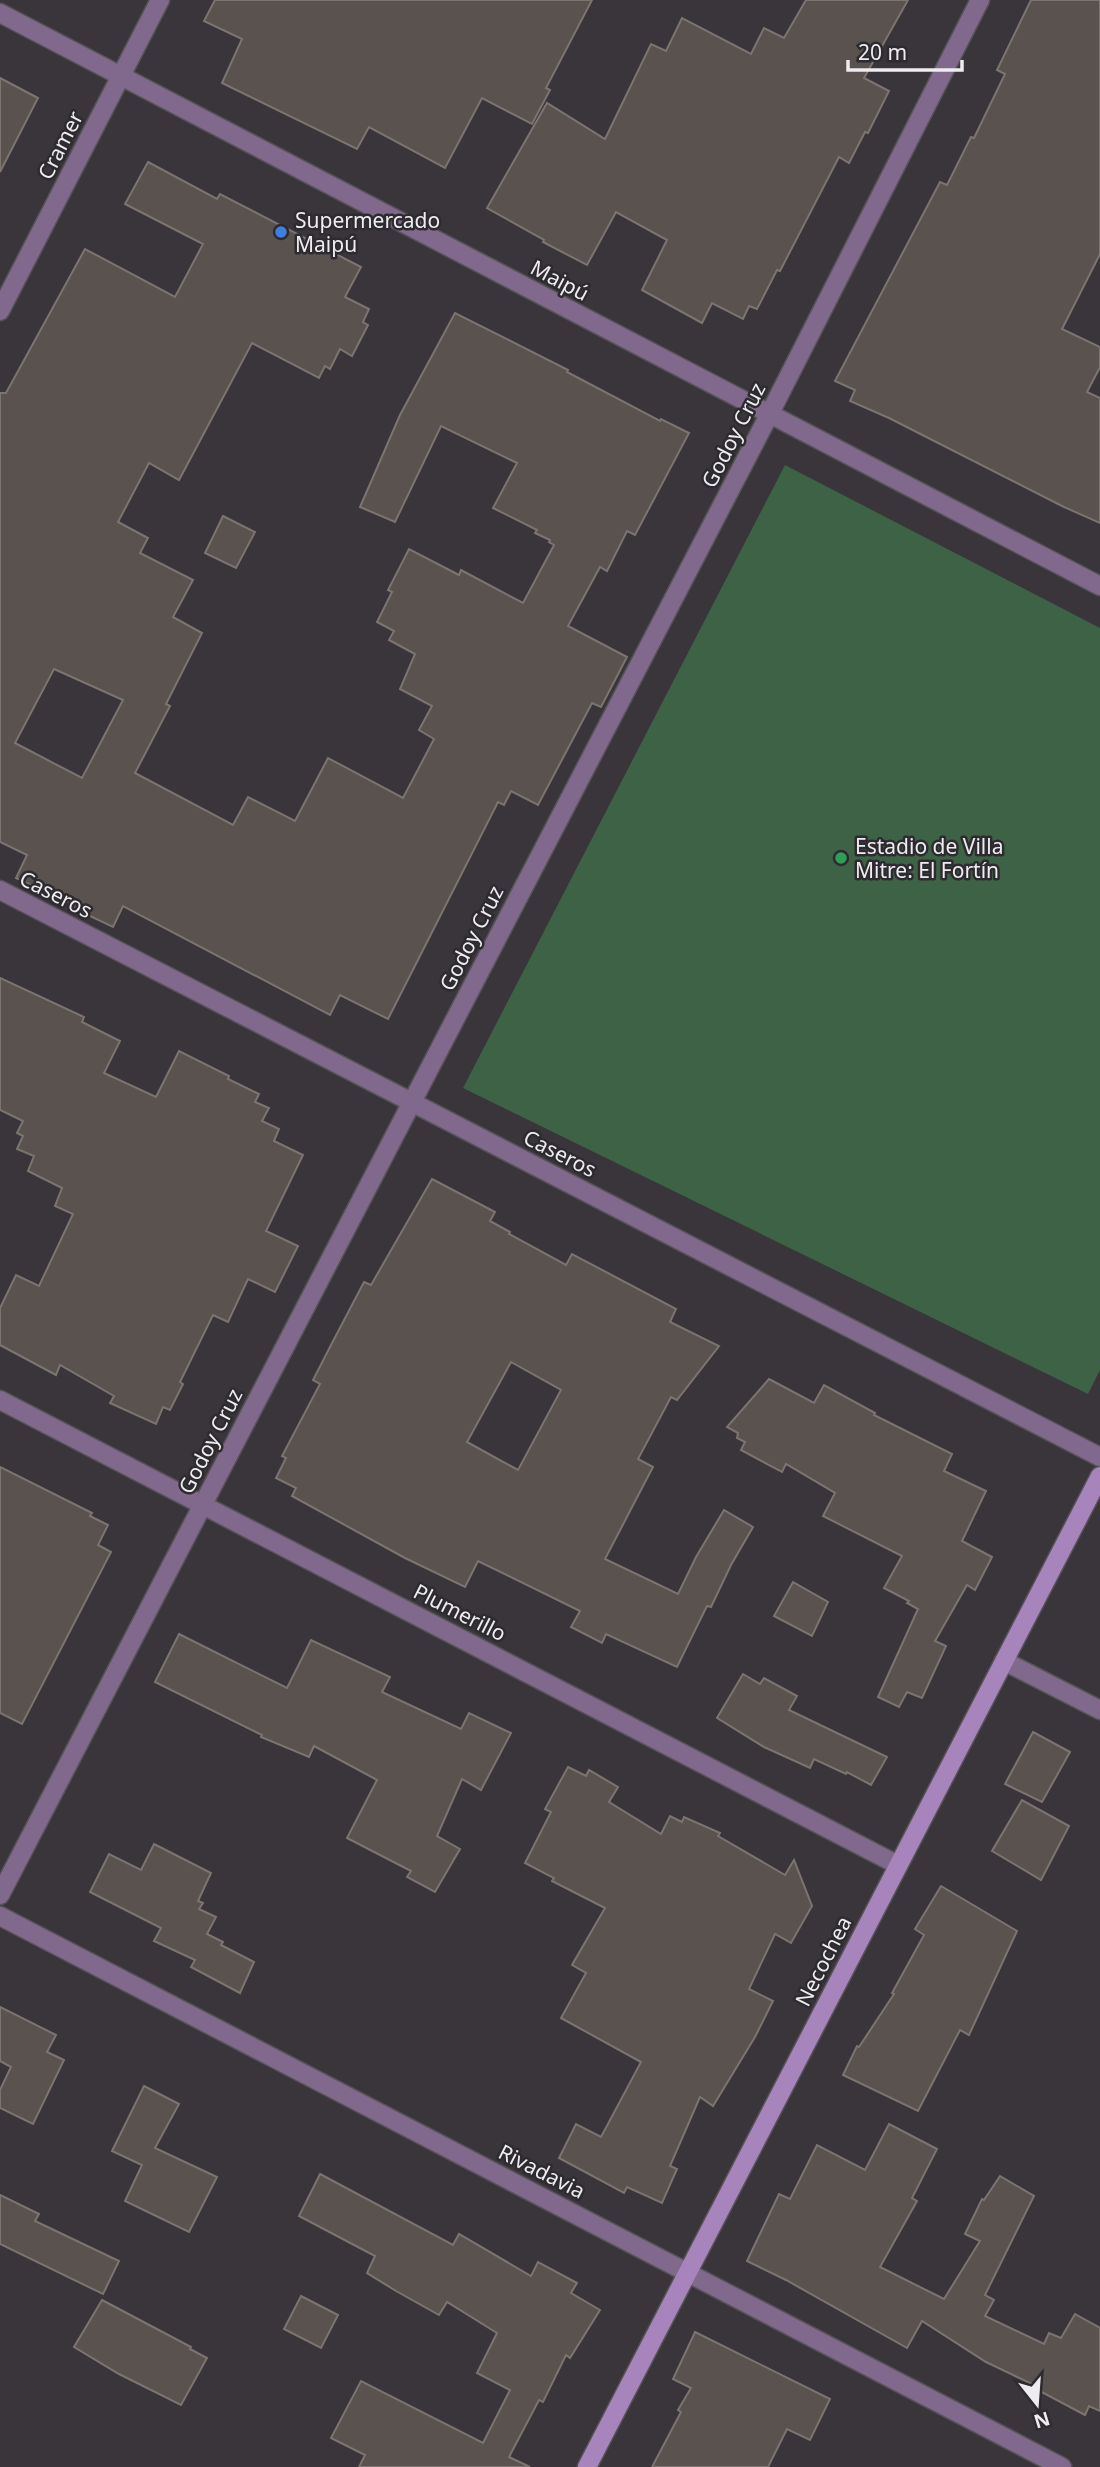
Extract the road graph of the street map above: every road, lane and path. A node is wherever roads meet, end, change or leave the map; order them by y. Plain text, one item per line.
1 (160, 0) edge
2 (980, 0) edge
3 (0, 13) edge
4 (121, 76) junction
5 (0, 311) edge
6 (769, 415) junction
7 (1100, 586) edge
8 (0, 890) edge
9 (411, 1102) junction
10 (0, 1399) edge
11 (1100, 1457) edge
12 (1100, 1476) edge
13 (203, 1505) junction
14 (1004, 1661) junction
15 (1100, 1710) edge
16 (898, 1865) junction
17 (0, 1895) edge
18 (0, 1916) edge
19 (688, 2272) junction
20 (587, 2467) edge
21 (1062, 2467) edge

1 - 4 street, Cramer
2 - 6 street, Godoy Cruz
3 - 4 street, Maipú
4 - 5 street, Cramer
4 - 6 street, Maipú
6 - 7 street, Maipú
6 - 9 street, Godoy Cruz
8 - 9 street, Caseros
9 - 11 street, Caseros
9 - 13 street, Godoy Cruz
10 - 13 street, Plumerillo
12 - 14 main road, Necochea
13 - 16 street, Plumerillo
13 - 17 street, Godoy Cruz
14 - 15 street
14 - 16 main road, Necochea
16 - 19 main road, Necochea
18 - 19 street, Rivadavia
19 - 20 main road, Necochea
19 - 21 street, Rivadavia

